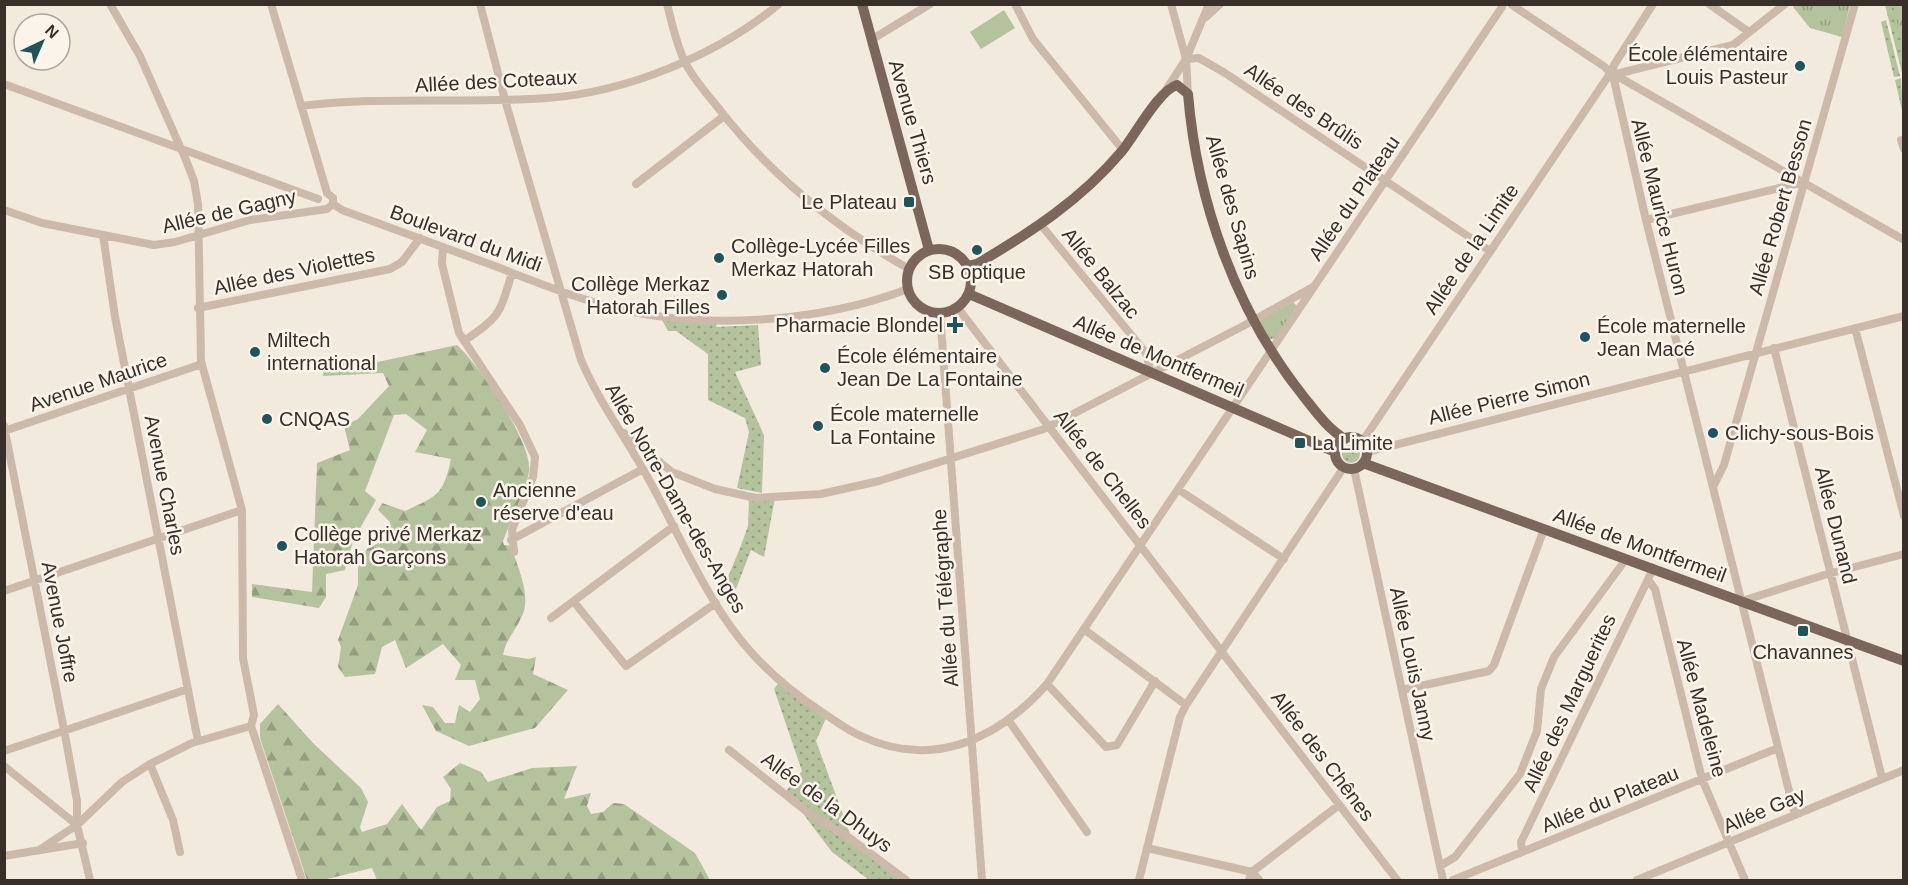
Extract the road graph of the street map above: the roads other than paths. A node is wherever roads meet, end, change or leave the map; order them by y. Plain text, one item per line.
1 (110, 4) edge
2 (271, 4) edge
3 (480, 4) edge
4 (667, 4) edge
5 (778, 4) edge
6 (861, 4) edge
7 (930, 4) edge
8 (1014, 4) edge
9 (1172, 4) edge
10 (1209, 4) edge
11 (1220, 4) edge
12 (1653, 4) edge
13 (1709, 4) edge
14 (1785, 4) edge
15 (1855, 4) edge
16 (1512, 5) edge
17 (1501, 6) edge
18 (1201, 22) junction
19 (1749, 32) junction
20 (871, 40) junction
21 (1186, 58) junction
22 (685, 61) junction
23 (1613, 75) junction
24 (4, 84) edge
25 (1165, 91) junction
26 (1188, 94) junction
27 (505, 100) junction
28 (301, 106) junction
29 (724, 116) junction
30 (181, 149) junction
31 (1123, 150) junction
32 (1386, 180) junction
33 (1804, 182) junction
34 (636, 184) dead end
35 (327, 193) junction
36 (318, 199) junction
37 (333, 204) junction
38 (322, 208) junction
39 (4, 210) edge
40 (1646, 220) junction
41 (1041, 225) junction
42 (197, 234) junction
43 (103, 235) junction
44 (420, 238) junction
45 (1904, 240) edge
46 (443, 247) junction
47 (929, 250) junction
48 (1490, 251) junction
49 (968, 266) junction
50 (909, 269) junction
51 (512, 273) junction
52 (1317, 283) junction
53 (908, 289) junction
54 (560, 290) junction
55 (969, 294) junction
56 (1290, 298) junction
57 (957, 307) junction
58 (198, 308) junction
59 (1299, 310) junction
60 (940, 313) junction
61 (1904, 316) edge
62 (1253, 321) junction
63 (1855, 328) junction
64 (464, 341) junction
65 (1774, 348) junction
66 (1270, 351) junction
67 (1755, 354) junction
68 (202, 364) junction
69 (1684, 371) junction
70 (1151, 373) junction
71 (129, 388) junction
72 (1233, 408) junction
73 (615, 425) junction
74 (1049, 427) junction
75 (5, 429) edge
76 (1345, 439) junction
77 (1364, 447) junction
78 (1335, 452) junction
79 (951, 457) junction
80 (1354, 466) junction
81 (643, 469) junction
82 (1713, 487) junction
83 (1179, 490) junction
84 (242, 510) junction
85 (1904, 516) edge
86 (674, 526) junction
87 (1544, 529) junction
88 (159, 538) junction
89 (511, 540) junction
90 (1141, 546) junction
91 (514, 552) dead end
92 (1904, 555) edge
93 (1284, 559) junction
94 (1626, 559) junction
95 (1653, 569) junction
96 (1831, 573) junction
97 (1649, 581) junction
98 (35, 582) junction
99 (4, 591) edge
100 (1742, 601) junction
101 (574, 602) junction
102 (716, 603) junction
103 (551, 618) dead end
104 (1084, 630) junction
105 (1848, 640) junction
106 (1222, 652) junction
107 (1904, 661) edge
108 (1155, 681) junction
109 (1047, 684) junction
110 (188, 689) junction
111 (1402, 690) junction
112 (1186, 705) junction
113 (1009, 721) junction
114 (251, 726) junction
115 (64, 732) junction
116 (198, 741) junction
117 (972, 741) junction
118 (1778, 748) junction
119 (729, 750) dead end
120 (4, 751) edge
121 (150, 764) junction
122 (4, 766) edge
123 (1904, 770) edge
124 (1882, 778) junction
125 (1702, 779) junction
126 (1340, 805) junction
127 (1795, 814) junction
128 (77, 825) junction
129 (1087, 832) dead end
130 (83, 843) junction
131 (1729, 843) junction
132 (1147, 848) junction
133 (39, 850) junction
134 (180, 852) dead end
135 (1522, 852) junction
136 (4, 856) edge
137 (1440, 866) junction
138 (1250, 876) edge
139 (90, 880) edge
140 (302, 880) edge
141 (906, 880) edge
142 (982, 880) edge
143 (1139, 880) edge
144 (1259, 880) edge
145 (1397, 880) edge
146 (1443, 880) edge
147 (1453, 880) edge
148 (1637, 880) edge
149 (1745, 880) edge

1 - 30 street
2 - 28 street
3 - 27 street, Allée Notre-Dame-des-Anges
4 - 22 street
5 - 22 street, Allée des Coteaux
6 - 20 main road, Avenue Thiers
7 - 20 street
8 - 31 street
9 - 21 street
10 - 18 street
11 - 18 street
12 - 23 street, Allée de la Limite
13 - 19 street
14 - 19 street
15 - 33 street, Allée Robert Besson
16 - 17 street
16 - 23 street
17 - 32 street, Allée du Plateau
18 - 21 street
19 - 23 street
20 - 47 main road, Avenue Thiers
21 - 25 street
21 - 26 street, Allée des Sapins
21 - 32 street, Allée des Brûlis
22 - 27 street, Allée des Coteaux
22 - 29 street
23 - 33 street
23 - 40 street, Allée Maurice Huron
23 - 48 street, Allée de la Limite
24 - 30 street
25 - 26 main road
25 - 31 main road
26 - 62 main road, Allée des Sapins
27 - 28 street, Allée des Coteaux
27 - 54 street, Allée Notre-Dame-des-Anges
28 - 35 street
29 - 34 street
29 - 50 street
30 - 36 street
30 - 42 street
31 - 41 main road
32 - 48 street, Allée des Brûlis
32 - 52 street, Allée du Plateau
33 - 40 street
33 - 45 street
33 - 67 street, Allée Robert Besson
35 - 36 street
35 - 37 street
36 - 38 street
37 - 38 street
37 - 44 street, Boulevard du Midi
38 - 42 street, Allée de Gagny
39 - 43 street, Allée de Gagny
40 - 69 street, Allée Maurice Huron
41 - 49 main road
41 - 70 street, Allée Balzac
42 - 43 street, Allée de Gagny
42 - 58 street
43 - 71 street, Avenue Charles
44 - 46 street, Boulevard du Midi
44 - 58 street, Allée des Violettes
46 - 51 street, Boulevard du Midi
46 - 64 street
47 - 49 main road
47 - 50 main road
48 - 77 street, Allée de la Limite
49 - 55 main road
50 - 53 main road
51 - 54 street, Boulevard du Midi
51 - 64 street
52 - 56 street
52 - 59 street, Allée du Plateau
53 - 54 street, Boulevard du Midi
53 - 60 main road
54 - 73 street, Allée Notre-Dame-des-Anges
55 - 57 main road
55 - 70 main road, Allée de Montfermeil
56 - 59 street
56 - 62 street
57 - 60 main road
57 - 74 street, Allée de Chelles
58 - 68 street
59 - 66 street, Allée du Plateau
60 - 79 street, Allée du Télégraphe
61 - 63 street, Allée Pierre Simon
62 - 66 main road, Allée des Sapins
62 - 70 street
63 - 65 street, Allée Pierre Simon
63 - 85 street
64 - 89 street
65 - 67 street, Allée Pierre Simon
65 - 96 street, Allée Dunand
66 - 72 street, Allée du Plateau
66 - 76 main road, Allée des Sapins
67 - 69 street, Allée Pierre Simon
67 - 82 street, Allée Robert Besson
68 - 71 street, Avenue Maurice
68 - 84 street
69 - 77 street, Allée Pierre Simon
69 - 82 street, Allée Maurice Huron
70 - 72 main road, Allée de Montfermeil
70 - 74 street
71 - 75 street, Avenue Maurice
71 - 88 street, Avenue Charles
72 - 78 main road, Allée de Montfermeil
72 - 83 street, Allée Notre-Dame-des-Anges
73 - 79 street
73 - 81 street, Allée Notre-Dame-des-Anges
74 - 79 street
74 - 90 street, Allée de Chelles
75 - 98 street, Avenue Joffre
76 - 77 main road
76 - 78 main road
77 - 80 main road
78 - 80 main road
79 - 117 street, Allée du Télégraphe
80 - 87 main road, Allée de Montfermeil
80 - 93 street
80 - 111 street, Allée Louis Janny
81 - 86 street, Allée Notre-Dame-des-Anges
81 - 89 street
82 - 100 street, Allée Maurice Huron
83 - 90 street, Allée Notre-Dame-des-Anges
83 - 93 street
84 - 88 street
84 - 114 street
86 - 101 street
86 - 102 street, Allée Notre-Dame-des-Anges
87 - 94 main road, Allée de Montfermeil
87 - 111 street
88 - 98 street
88 - 110 street, Avenue Charles
89 - 91 street
90 - 104 street, Allée Notre-Dame-des-Anges
90 - 106 street, Allée de Chelles
92 - 96 street
93 - 106 street
94 - 95 main road, Allée de Montfermeil
94 - 137 street
95 - 97 street, Allée des Marguerites
95 - 100 main road, Allée de Montfermeil
96 - 100 street
96 - 105 street, Allée Dunand
97 - 125 street, Allée Madeleine
97 - 135 street, Allée des Marguerites
98 - 99 street
98 - 115 street, Avenue Joffre
100 - 105 main road, Allée de Montfermeil
100 - 118 street, Allée Maurice Huron
101 - 102 street
101 - 103 street
102 - 117 street, Allée Notre-Dame-des-Anges
104 - 108 street
104 - 109 street, Allée Notre-Dame-des-Anges
105 - 107 main road, Allée de Montfermeil
105 - 124 street, Allée Dunand
106 - 112 street
106 - 126 street, Allée des Chênes
108 - 109 street
108 - 112 street
109 - 113 street, Allée Notre-Dame-des-Anges
110 - 115 street
110 - 116 street, Avenue Charles
111 - 137 street, Allée Louis Janny
112 - 132 street
113 - 117 street, Allée Notre-Dame-des-Anges
113 - 129 street
114 - 116 street
114 - 140 street
115 - 120 street
115 - 128 street, Avenue Joffre
116 - 121 street
117 - 142 street, Allée du Télégraphe
118 - 125 street, Allée du Plateau
118 - 127 street, Allée Maurice Huron
119 - 141 street, Allée de la Dhuys
121 - 128 street
121 - 134 street
122 - 128 street
123 - 124 street, Allée Gay
124 - 127 street, Allée Gay
125 - 131 street, Allée Madeleine
125 - 135 street, Allée du Plateau
126 - 138 street
126 - 145 street, Allée des Chênes
127 - 131 street, Allée Gay
128 - 130 street, Avenue Joffre
128 - 133 street
130 - 133 street
130 - 139 street, Avenue Joffre
131 - 148 street, Allée Gay
131 - 149 street, Allée Madeleine
132 - 138 street
132 - 143 street
133 - 136 street
135 - 147 street, Allée du Plateau
137 - 146 street, Allée Louis Janny
138 - 144 street

